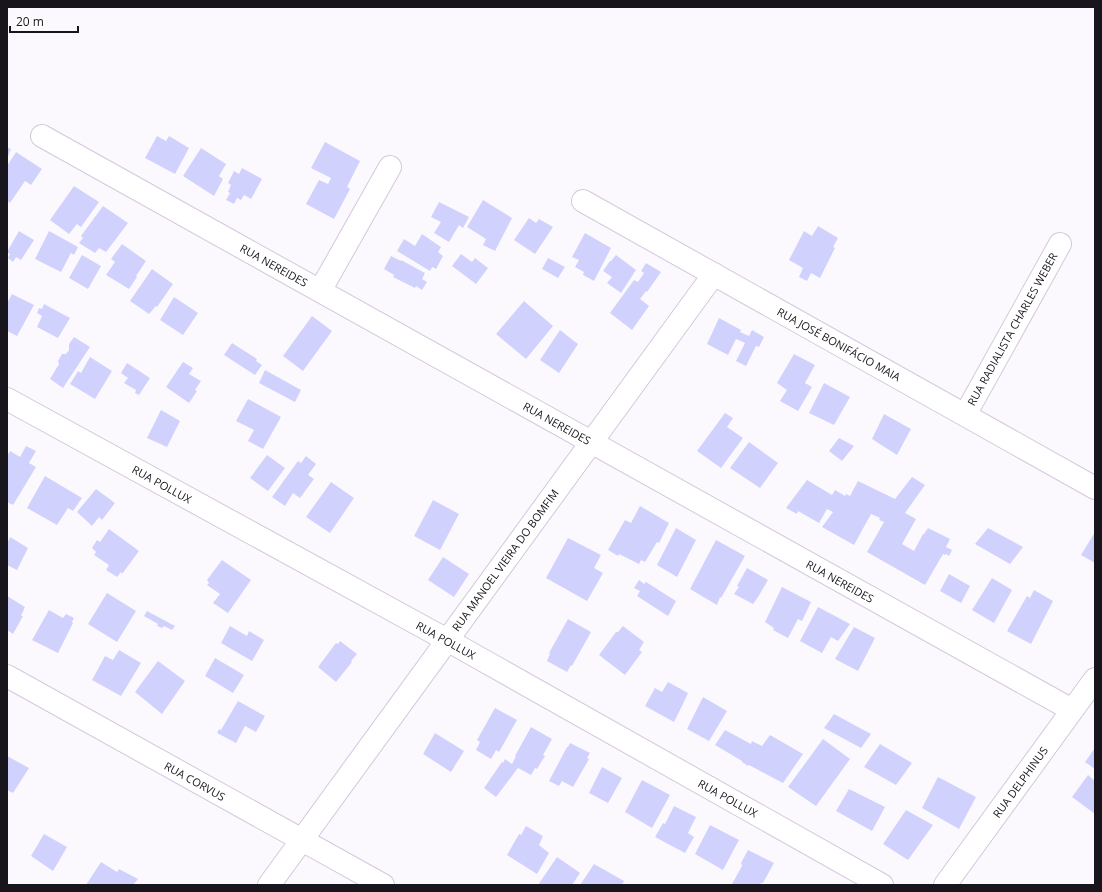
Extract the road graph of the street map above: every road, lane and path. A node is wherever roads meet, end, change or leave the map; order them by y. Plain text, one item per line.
1 (42, 136) dead end
2 (390, 167) dead end
3 (583, 200) dead end
4 (1060, 244) dead end
5 (714, 274) junction
6 (320, 291) junction
7 (7, 399) edge
8 (964, 414) junction
9 (591, 442) junction
10 (1095, 488) edge
11 (447, 640) junction
12 (7, 676) edge
13 (1095, 679) edge
14 (1072, 710) junction
15 (302, 840) junction
16 (269, 885) edge
17 (383, 885) edge
18 (882, 885) edge
19 (945, 885) edge

1 - 6 street, RUA NEREIDES
2 - 6 street
3 - 5 street, RUA JOSÉ BONIFÁCIO MAIA
4 - 8 street, RUA RADIALISTA CHARLES WEBER
5 - 8 street, RUA JOSÉ BONIFÁCIO MAIA
5 - 9 street, RUA MANOEL VIEIRA DO BOMFIM
6 - 9 street, RUA NEREIDES
7 - 11 street, RUA POLLUX
8 - 10 street, RUA JOSÉ BONIFÁCIO MAIA
9 - 11 street, RUA MANOEL VIEIRA DO BOMFIM
9 - 14 street, RUA NEREIDES
11 - 15 street, RUA MANOEL VIEIRA DO BOMFIM
11 - 18 street, RUA POLLUX
12 - 15 street, RUA CORVUS
13 - 14 street, RUA DELPHINUS
14 - 19 street, RUA DELPHINUS
15 - 16 street, RUA MANOEL VIEIRA DO BOMFIM
15 - 17 street, RUA CORVUS

